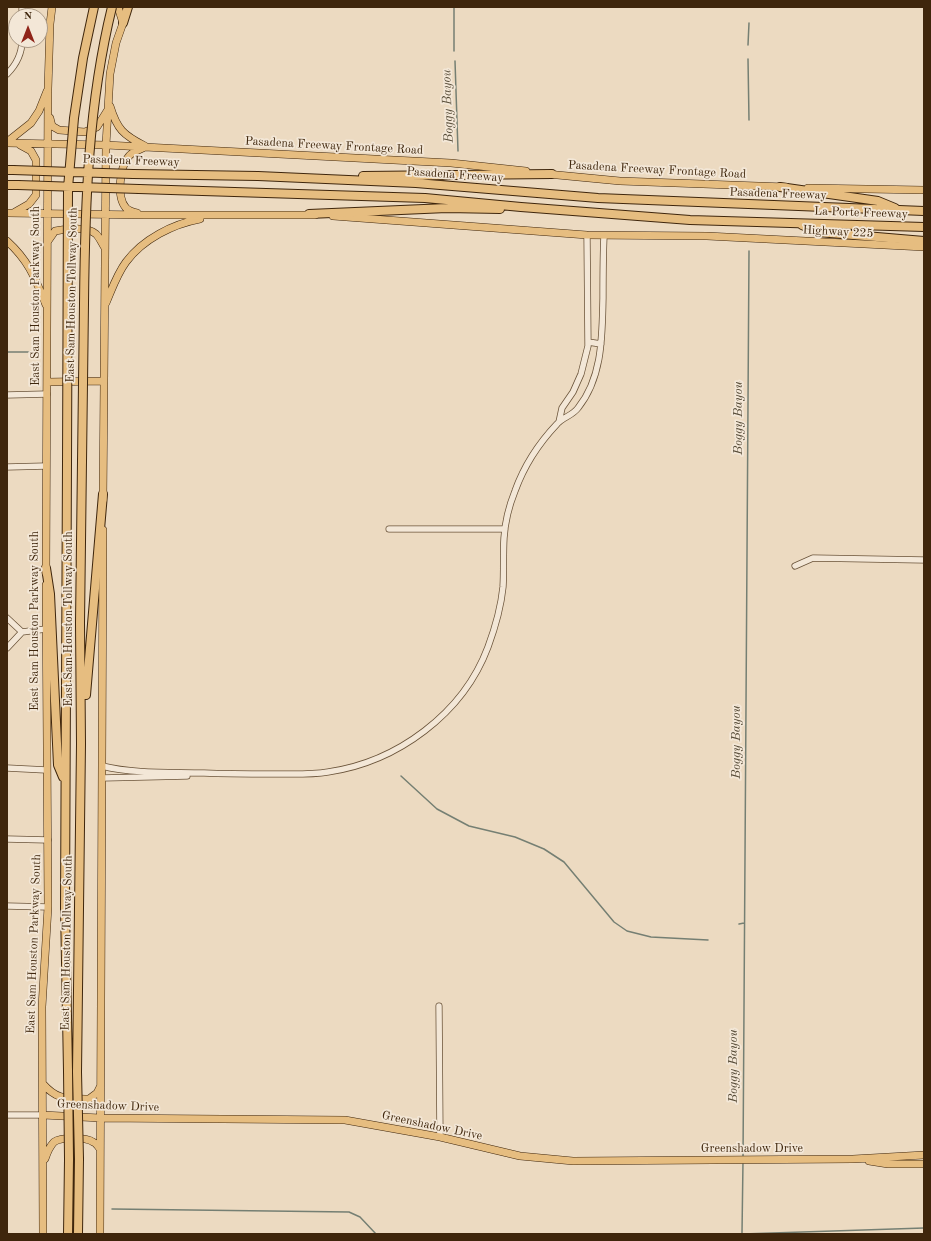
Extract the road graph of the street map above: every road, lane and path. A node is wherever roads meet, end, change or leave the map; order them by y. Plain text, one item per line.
1 (52, 7) edge
2 (94, 7) edge
3 (112, 7) edge
4 (118, 7) edge
5 (128, 7) edge
6 (123, 23) junction
7 (21, 48) edge
8 (7, 74) edge
9 (48, 89) junction
10 (109, 99) junction
11 (108, 110) junction
12 (48, 112) junction
13 (7, 142) edge
14 (17, 143) junction
15 (49, 144) junction
16 (106, 145) junction
17 (147, 147) junction
18 (10, 170) edge
19 (552, 174) junction
20 (258, 176) junction
21 (7, 185) edge
22 (780, 187) junction
23 (924, 190) edge
24 (521, 207) junction
25 (902, 210) junction
26 (924, 211) edge
27 (9, 214) edge
28 (48, 214) junction
29 (106, 214) junction
30 (309, 214) junction
31 (144, 215) junction
32 (220, 215) junction
33 (798, 223) junction
34 (924, 227) edge
35 (587, 235) junction
36 (604, 236) junction
37 (7, 241) edge
38 (48, 241) junction
39 (924, 241) edge
40 (924, 247) edge
41 (105, 248) junction
42 (104, 307) junction
43 (47, 308) junction
44 (588, 342) junction
45 (601, 344) junction
46 (104, 381) junction
47 (47, 382) junction
48 (47, 394) junction
49 (7, 395) edge
50 (559, 422) junction
51 (46, 466) junction
52 (7, 467) edge
53 (103, 494) junction
54 (389, 529) dead end
55 (505, 529) junction
56 (924, 560) edge
57 (795, 566) dead end
58 (46, 568) junction
59 (7, 618) edge
60 (46, 629) junction
61 (22, 632) junction
62 (7, 648) edge
63 (81, 744) junction
64 (102, 766) junction
65 (7, 768) edge
66 (46, 770) junction
67 (223, 774) junction
68 (102, 778) junction
69 (65, 782) junction
70 (7, 839) edge
71 (48, 840) junction
72 (7, 906) edge
73 (48, 907) junction
74 (439, 1006) dead end
75 (73, 1071) junction
76 (43, 1084) junction
77 (100, 1086) junction
78 (7, 1115) edge
79 (43, 1115) junction
80 (100, 1118) junction
81 (440, 1137) junction
82 (100, 1149) junction
83 (924, 1155) edge
84 (853, 1160) junction
85 (924, 1164) edge
86 (43, 1166) junction
87 (43, 1234) edge
88 (68, 1234) edge
89 (78, 1234) edge
90 (100, 1234) edge

1 - 9 main road, East Sam Houston Parkway South
2 - 69 highway, East Sam Houston Tollway South, bridge
3 - 63 highway, East Sam Houston Tollway South, bridge
4 - 6 main road
5 - 6 highway
6 - 10 main road
7 - 8 street
9 - 12 main road, East Sam Houston Parkway South
9 - 13 main road
10 - 11 main road
10 - 17 main road
11 - 12 main road
11 - 16 main road
12 - 15 main road, East Sam Houston Parkway South
13 - 14 main road, Pasadena Freeway Frontage Road
14 - 15 main road, Pasadena Freeway Frontage Road
14 - 27 main road
15 - 16 main road, Pasadena Freeway Frontage Road
15 - 28 main road, East Sam Houston Parkway South
16 - 17 main road, Pasadena Freeway Frontage Road
16 - 29 main road
17 - 19 main road, Pasadena Freeway Frontage Road
17 - 31 main road
18 - 20 highway, Pasadena Freeway, bridge
19 - 20 highway
19 - 22 main road, Pasadena Freeway Frontage Road
20 - 25 highway, Pasadena Freeway
21 - 24 highway, Pasadena Freeway, bridge
22 - 23 main road
22 - 25 highway
24 - 30 highway
24 - 33 highway, Pasadena Freeway
25 - 26 highway, La Porte Freeway
27 - 28 main road
28 - 29 main road
28 - 38 main road, East Sam Houston Parkway South
29 - 31 main road
29 - 41 main road
30 - 32 main road
30 - 35 main road
31 - 32 main road
32 - 42 main road
33 - 34 highway, La Porte Freeway
33 - 39 highway
35 - 36 main road
35 - 44 street
36 - 40 main road, Highway 225
36 - 45 street
37 - 43 main road
38 - 41 main road
38 - 43 main road, East Sam Houston Parkway South
41 - 42 main road
42 - 46 main road
43 - 47 main road, East Sam Houston Parkway South
44 - 45 street
44 - 50 street
45 - 50 street
46 - 47 main road
46 - 53 main road
47 - 48 main road, East Sam Houston Parkway South
48 - 49 street
48 - 51 main road, East Sam Houston Parkway South
50 - 55 street
51 - 52 street
51 - 58 main road, East Sam Houston Parkway South
53 - 63 highway
53 - 64 main road
54 - 55 street
55 - 67 street
56 - 57 street
58 - 60 main road, East Sam Houston Parkway South
58 - 69 highway
59 - 61 street
60 - 61 street
60 - 66 main road, East Sam Houston Parkway South
61 - 62 street
63 - 75 highway, East Sam Houston Tollway South
64 - 67 street
64 - 68 main road
65 - 66 street
66 - 71 main road, East Sam Houston Parkway South
67 - 68 street
68 - 77 main road
69 - 75 highway, East Sam Houston Tollway South
70 - 71 street
71 - 73 main road, East Sam Houston Parkway South
72 - 73 street
73 - 76 main road, East Sam Houston Parkway South
74 - 81 street
75 - 88 highway, East Sam Houston Tollway South, bridge
75 - 89 highway, East Sam Houston Tollway South, bridge
76 - 77 main road
76 - 79 main road, East Sam Houston Parkway South
77 - 80 main road
78 - 79 street, Greenshadow Drive
79 - 80 main road, Greenshadow Drive
79 - 86 main road, East Sam Houston Parkway South
80 - 81 main road, Greenshadow Drive
80 - 82 main road
81 - 84 main road, Greenshadow Drive
82 - 86 main road
82 - 90 main road
83 - 84 main road
84 - 85 main road
86 - 87 main road, East Sam Houston Parkway South

